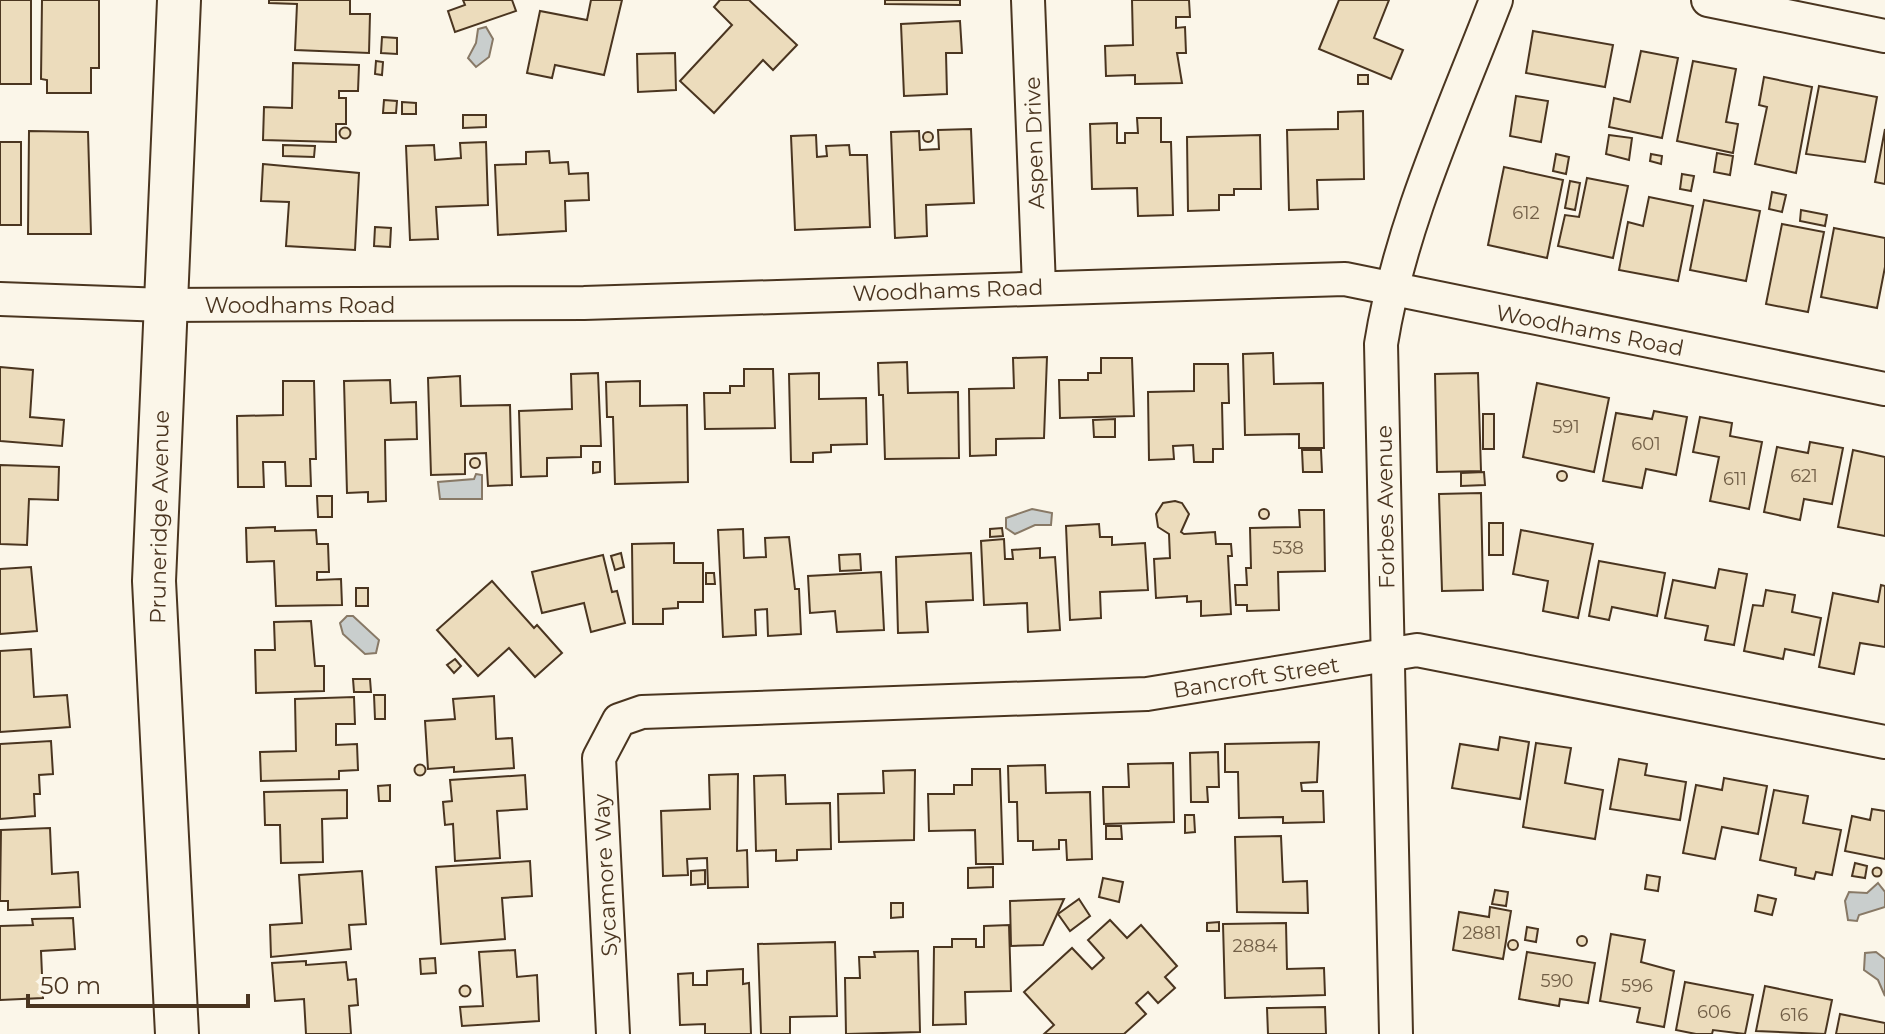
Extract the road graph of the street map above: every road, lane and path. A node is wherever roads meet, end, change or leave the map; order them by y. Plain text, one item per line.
1 (179, 0) edge
2 (1028, 0) edge
3 (1496, 0) edge
4 (1708, 0) edge
5 (1885, 36) edge
6 (1039, 287) junction
7 (1391, 288) junction
8 (0, 299) edge
9 (165, 305) junction
10 (1885, 389) edge
11 (1389, 654) junction
12 (619, 720) joint
13 (1885, 742) edge
14 (177, 1034) edge
15 (613, 1034) edge
16 (1396, 1034) edge

1 - 9 main road, Pruneridge Avenue
2 - 6 street, Aspen Drive
3 - 7 street, Forbes Avenue
4 - 5 street
6 - 7 street, Woodhams Road
6 - 9 street, Woodhams Road
7 - 10 street, Woodhams Road
7 - 11 street, Forbes Avenue
8 - 9 street, Woodhams Road
9 - 14 main road, Pruneridge Avenue
11 - 12 street, Bancroft Street
11 - 13 street, Bancroft Street
11 - 16 street, Forbes Avenue
12 - 15 street, Sycamore Way

